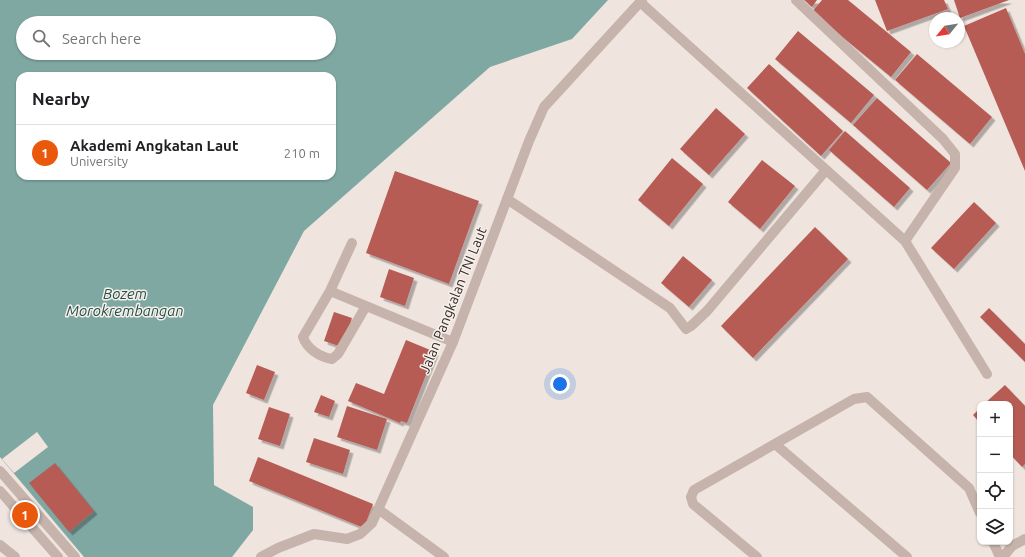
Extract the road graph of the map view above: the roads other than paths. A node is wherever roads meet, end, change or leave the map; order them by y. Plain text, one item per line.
1 (796, 0) edge
2 (641, 1) edge
3 (826, 170) junction
4 (507, 199) junction
5 (905, 241) junction
6 (352, 243) dead end
7 (330, 291) junction
8 (366, 306) junction
9 (453, 342) junction
10 (987, 374) dead end
11 (775, 444) junction
12 (0, 471) edge
13 (0, 491) edge
14 (378, 509) junction
15 (978, 509) edge
16 (1025, 539) edge
17 (0, 545) edge
18 (994, 545) edge
19 (15, 557) edge
20 (58, 557) edge
21 (75, 557) edge
22 (261, 557) edge
23 (444, 557) edge
24 (757, 557) edge
25 (907, 557) edge
26 (1000, 557) edge
27 (1003, 557) edge

1 - 5 street
2 - 3 street
2 - 4 street, Jalan Pangkalan TNI Laut
3 - 4 street
3 - 5 street
4 - 9 street, Jalan Pangkalan TNI Laut
5 - 10 street
6 - 7 street
7 - 8 street
7 - 8 street
8 - 9 street
9 - 14 street, Jalan Pangkalan TNI Laut
11 - 15 street
11 - 24 street
11 - 25 street
12 - 21 street
13 - 20 street
14 - 22 street, Jalan Pangkalan TNI Laut
14 - 23 street
16 - 27 street
17 - 19 street
18 - 26 street

